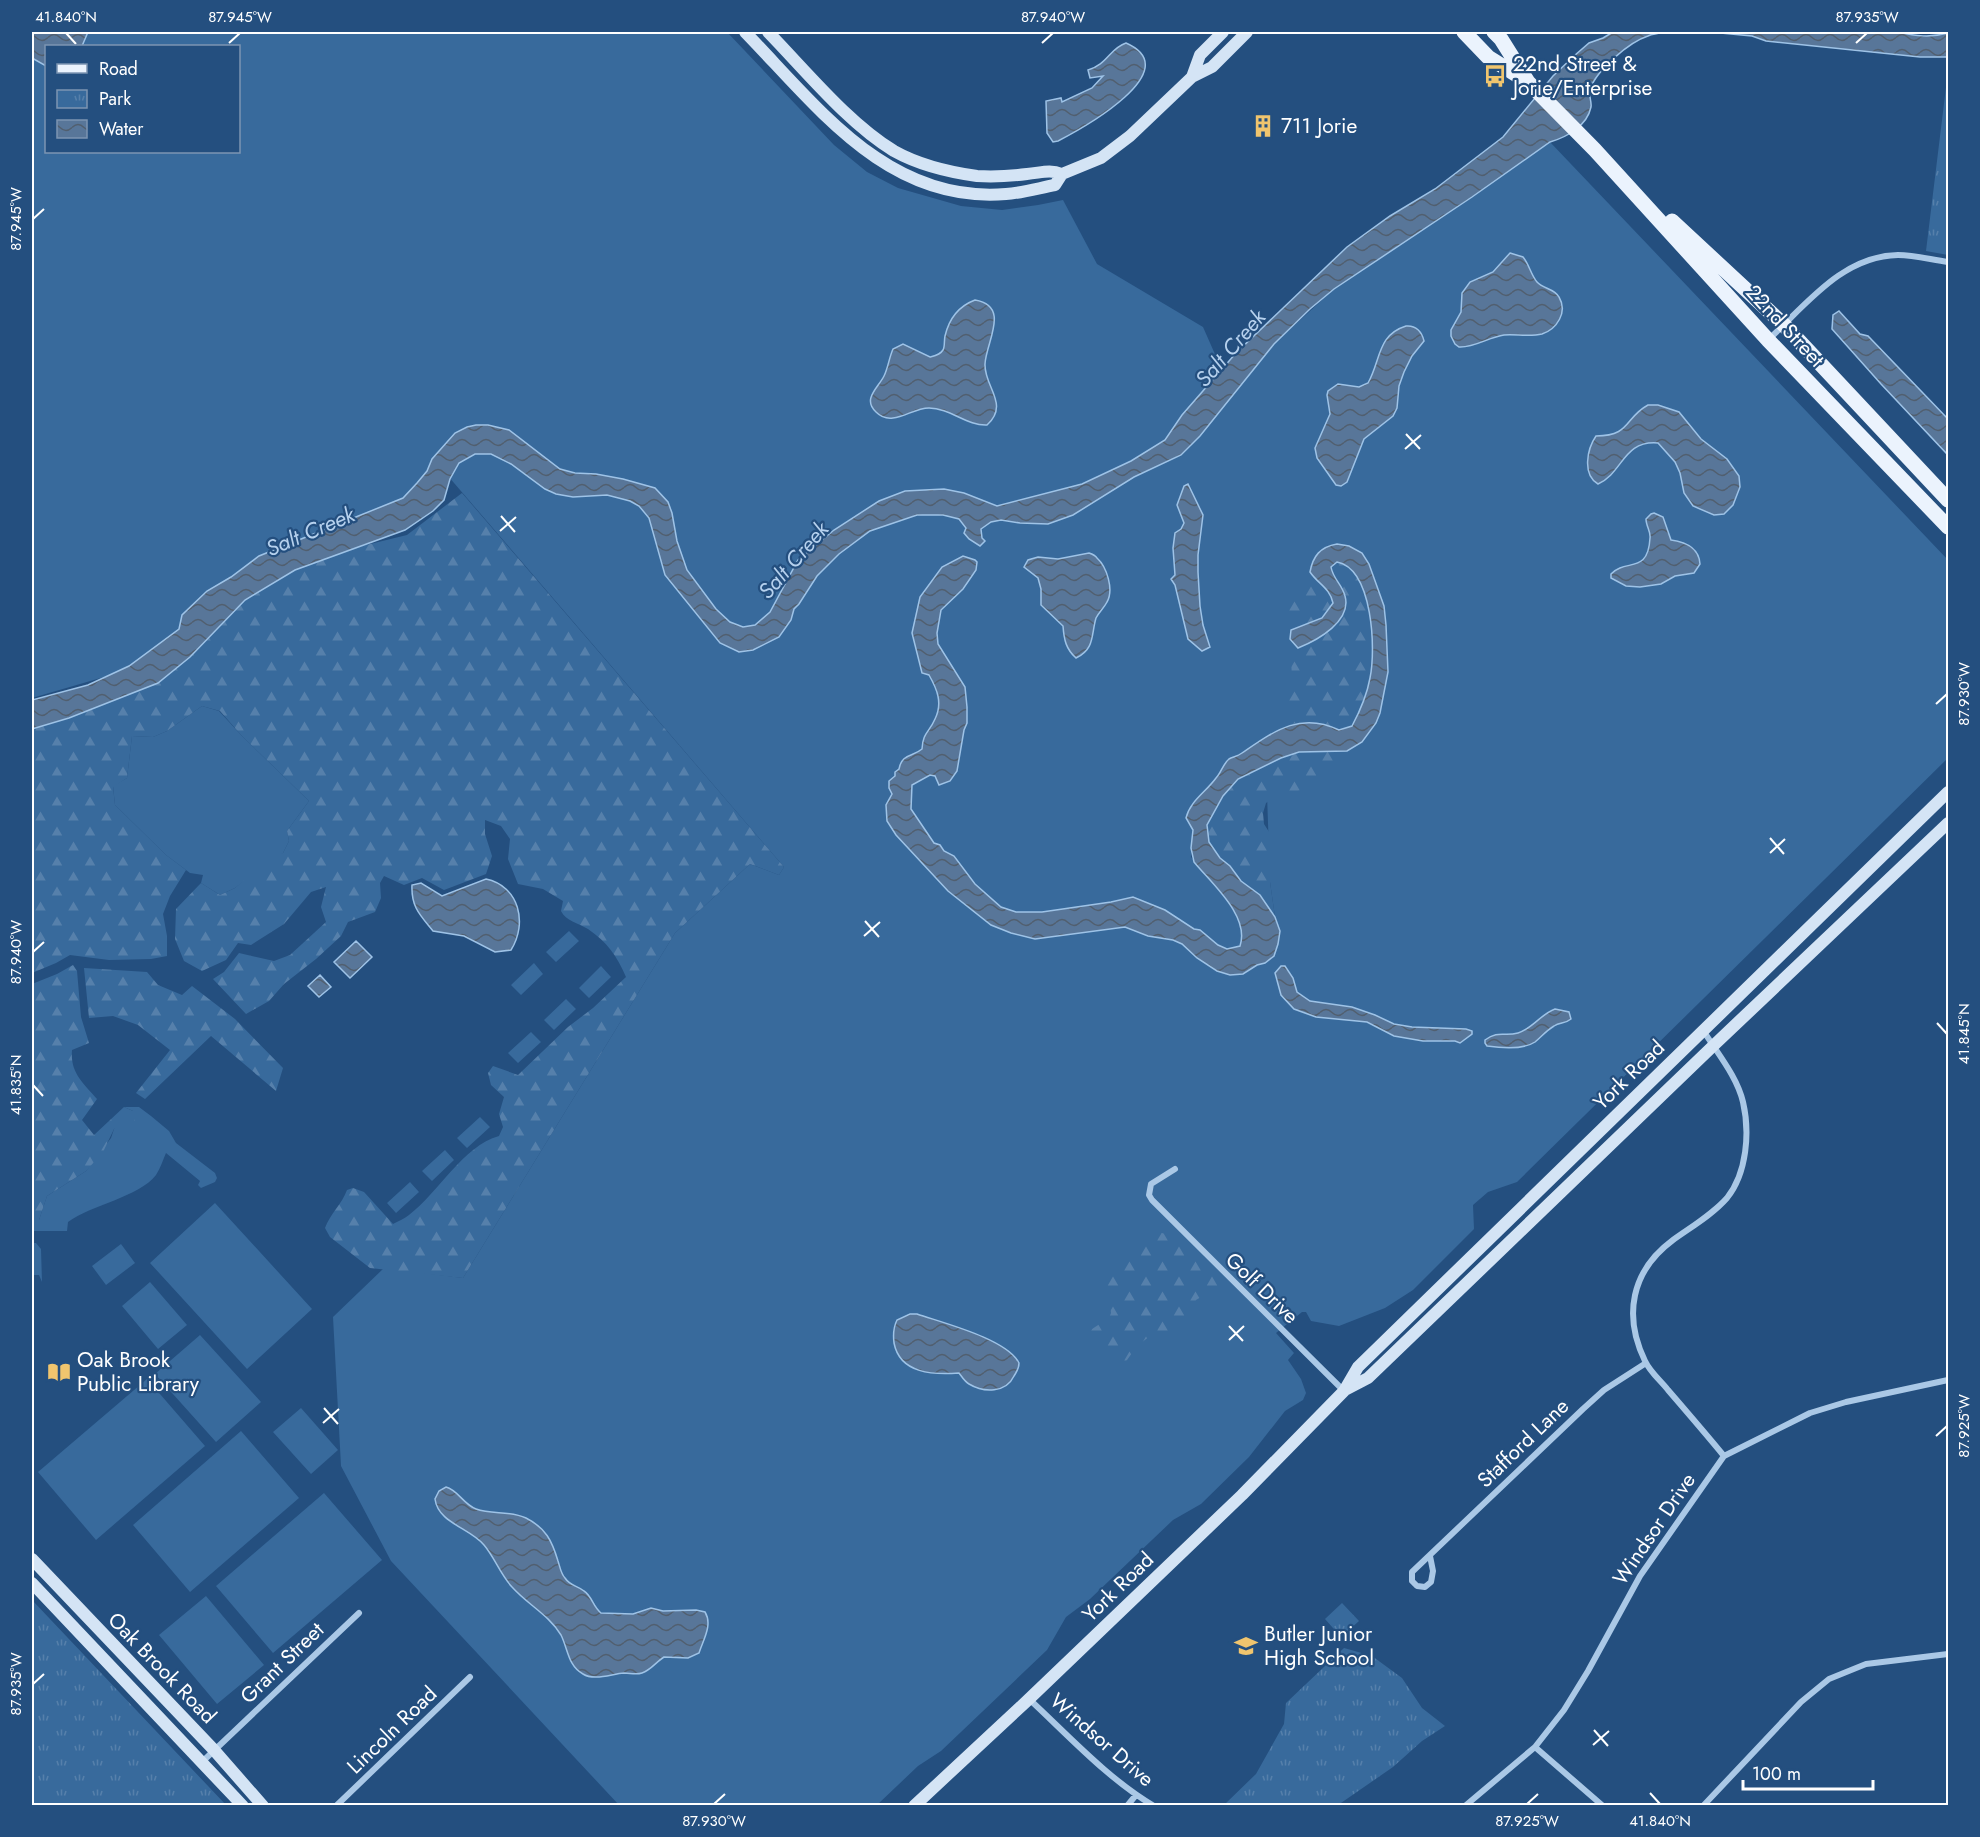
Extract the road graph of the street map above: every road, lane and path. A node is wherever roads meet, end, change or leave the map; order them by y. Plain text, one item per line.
1 (745, 32) edge
2 (768, 32) edge
3 (1223, 32) edge
4 (1247, 32) edge
5 (1464, 32) edge
6 (1494, 32) edge
7 (1192, 77) junction
8 (1528, 82) junction
9 (1595, 150) junction
10 (1062, 174) junction
11 (1948, 262) edge
12 (1784, 325) junction
13 (1768, 340) junction
14 (1948, 500) edge
15 (1948, 527) edge
16 (1948, 792) edge
17 (1948, 823) edge
18 (1703, 1030) junction
19 (1713, 1046) junction
20 (1175, 1169) dead end
21 (1646, 1363) junction
22 (1948, 1380) edge
23 (1344, 1391) junction
24 (1724, 1456) junction
25 (1430, 1556) junction
26 (32, 1559) edge
27 (32, 1583) edge
28 (359, 1613) dead end
29 (1948, 1654) edge
30 (470, 1677) dead end
31 (1029, 1699) junction
32 (1535, 1747) junction
33 (214, 1750) junction
34 (202, 1762) junction
35 (1136, 1795) junction
36 (243, 1806) edge
37 (263, 1806) edge
38 (336, 1806) edge
39 (914, 1806) edge
40 (1127, 1806) edge
41 (1154, 1806) edge
42 (1465, 1806) edge
43 (1603, 1806) edge
44 (1703, 1806) edge

1 - 10 main road
2 - 10 main road
3 - 7 main road
4 - 7 main road
5 - 8 main road, 22nd Street
6 - 8 main road, 22nd Street
7 - 10 main road
8 - 9 main road, 22nd Street
9 - 12 main road, 22nd Street
9 - 13 main road, 22nd Street
11 - 12 street
12 - 13 street
12 - 14 main road, 22nd Street
13 - 15 main road, 22nd Street
16 - 18 main road, York Road
17 - 19 main road, York Road
18 - 19 street
18 - 23 main road, York Road
19 - 21 street
19 - 23 main road, York Road
20 - 23 street, Golf Drive
21 - 24 street
21 - 25 street, Stafford Lane
22 - 24 street, Windsor Drive
23 - 31 main road, York Road
24 - 32 street, Windsor Drive
25 - 25 street, Stafford Lane
26 - 33 main road, Oak Brook Road
27 - 34 main road, Oak Brook Road
28 - 33 street, Grant Street
29 - 44 street
30 - 38 street, Lincoln Road
31 - 35 street, Windsor Drive
31 - 39 main road, York Road
32 - 42 street, Windsor Drive
32 - 43 street
33 - 34 street, Grant Street
33 - 37 main road, Oak Brook Road
34 - 36 main road, Oak Brook Road
35 - 40 street
35 - 41 street, Windsor Drive

